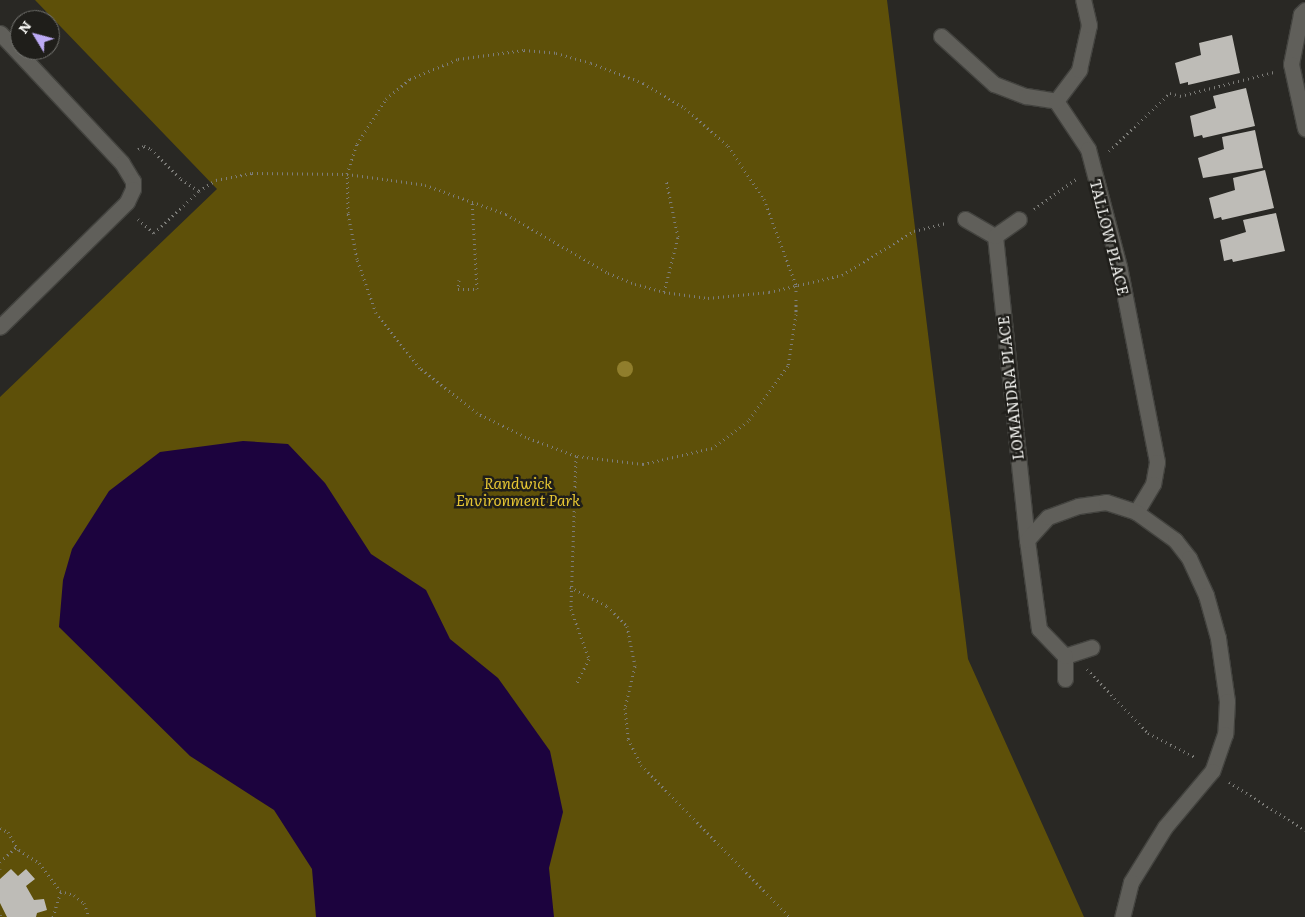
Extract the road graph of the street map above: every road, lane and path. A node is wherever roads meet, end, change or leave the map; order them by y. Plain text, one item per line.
1 (1082, 0) edge
2 (1305, 10) edge
3 (0, 33) edge
4 (941, 36) dead end
5 (1292, 68) junction
6 (1056, 100) junction
7 (1305, 128) edge
8 (136, 150) dead end
9 (1093, 168) junction
10 (347, 174) junction
11 (666, 179) dead end
12 (199, 191) junction
13 (472, 200) junction
14 (137, 218) dead end
15 (965, 219) joint
16 (1019, 219) joint
17 (996, 236) junction
18 (459, 280) dead end
19 (796, 285) junction
20 (664, 292) junction
21 (0, 326) edge
22 (576, 456) junction
23 (1136, 512) junction
24 (1028, 540) junction
25 (570, 587) junction
26 (1092, 647) dead end
27 (1069, 655) junction
28 (1064, 679) dead end
29 (576, 685) dead end
30 (1196, 758) dead end
31 (1212, 771) junction
32 (0, 828) edge
33 (1305, 830) edge
34 (17, 846) junction
35 (0, 862) edge
36 (61, 891) junction
37 (53, 917) edge
38 (88, 917) edge
39 (790, 917) edge
40 (1122, 917) edge

1 - 6 street
2 - 5 street
3 - 21 street
4 - 6 street
5 - 7 street
5 - 9 path
6 - 9 street, TALLOW PLACE
8 - 12 path
9 - 16 path
9 - 23 street, TALLOW PLACE
10 - 12 path
10 - 13 path
10 - 19 path
10 - 22 path
11 - 20 path
12 - 14 path
13 - 18 path
13 - 20 path
15 - 17 street
15 - 19 path
16 - 17 street
17 - 24 street, LOMANDRA PLACE
19 - 20 path
19 - 22 path
22 - 25 path
23 - 24 street
23 - 31 street
24 - 27 street, LOMANDRA PLACE
25 - 29 path
25 - 39 path
26 - 27 street
27 - 28 street
27 - 30 path
31 - 33 path
31 - 40 street
32 - 34 path
34 - 35 path
34 - 36 path
36 - 37 path
36 - 38 path

